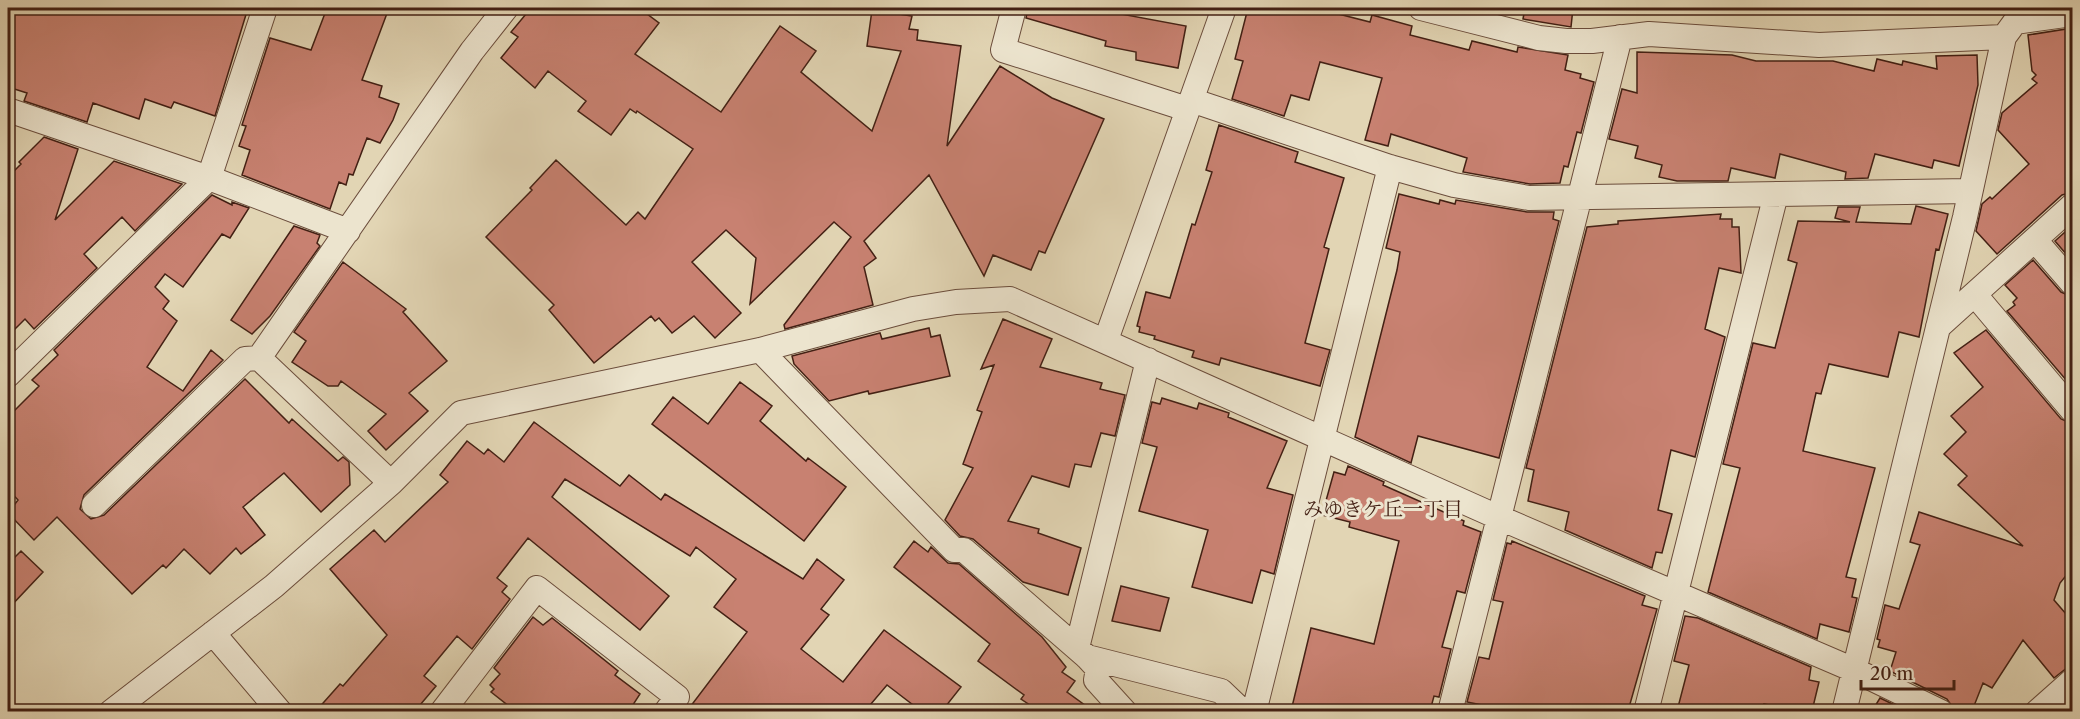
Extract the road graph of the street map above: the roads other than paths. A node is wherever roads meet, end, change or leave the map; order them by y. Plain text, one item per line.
1 (265, 8) edge
2 (506, 8) edge
3 (1014, 8) edge
4 (1224, 8) edge
5 (1430, 9) edge
6 (2073, 14) edge
7 (1620, 37) junction
8 (2004, 37) junction
9 (1189, 104) junction
10 (8, 110) edge
11 (1390, 167) junction
12 (209, 178) junction
13 (1969, 191) junction
14 (1776, 194) junction
15 (1579, 198) junction
16 (2073, 206) edge
17 (348, 231) junction
18 (2036, 240) junction
19 (2073, 283) edge
20 (1976, 296) junction
21 (1938, 327) junction
22 (1106, 340) junction
23 (760, 350) junction
24 (259, 358) junction
25 (1148, 360) junction
26 (8, 375) edge
27 (2073, 410) edge
28 (1322, 439) junction
29 (392, 483) junction
30 (94, 505) dead end
31 (1500, 518) junction
32 (1676, 594) junction
33 (213, 633) junction
34 (1082, 652) junction
35 (1854, 670) junction
36 (2073, 681) edge
37 (111, 711) edge
38 (280, 711) edge
39 (442, 711) edge
40 (666, 711) edge
41 (1125, 711) edge
42 (1243, 711) edge
43 (1254, 711) edge
44 (1450, 711) edge
45 (1646, 711) edge
46 (1844, 711) edge
47 (1941, 711) edge
48 (2037, 711) edge

1 - 12 street
2 - 17 street
3 - 9 street
4 - 9 street
5 - 7 street
6 - 8 street
7 - 8 street
7 - 15 street
8 - 13 street
9 - 11 street
9 - 22 street
10 - 12 street
11 - 15 street
11 - 28 street
12 - 17 street
12 - 26 street
13 - 14 street
13 - 21 street
14 - 15 street
14 - 32 street
15 - 31 street
16 - 18 street
17 - 24 street
18 - 19 street
18 - 20 street
20 - 21 street
20 - 27 street
21 - 35 street
22 - 23 street
22 - 25 street
23 - 29 street
23 - 34 street
24 - 29 street
24 - 30 street
25 - 28 street
25 - 34 street
28 - 31 street
28 - 43 street
29 - 33 street
31 - 32 street
31 - 44 street
32 - 35 street
32 - 45 street
33 - 37 street
33 - 38 street
34 - 41 street
34 - 42 street
35 - 46 street
35 - 47 street
36 - 48 street
39 - 40 street

